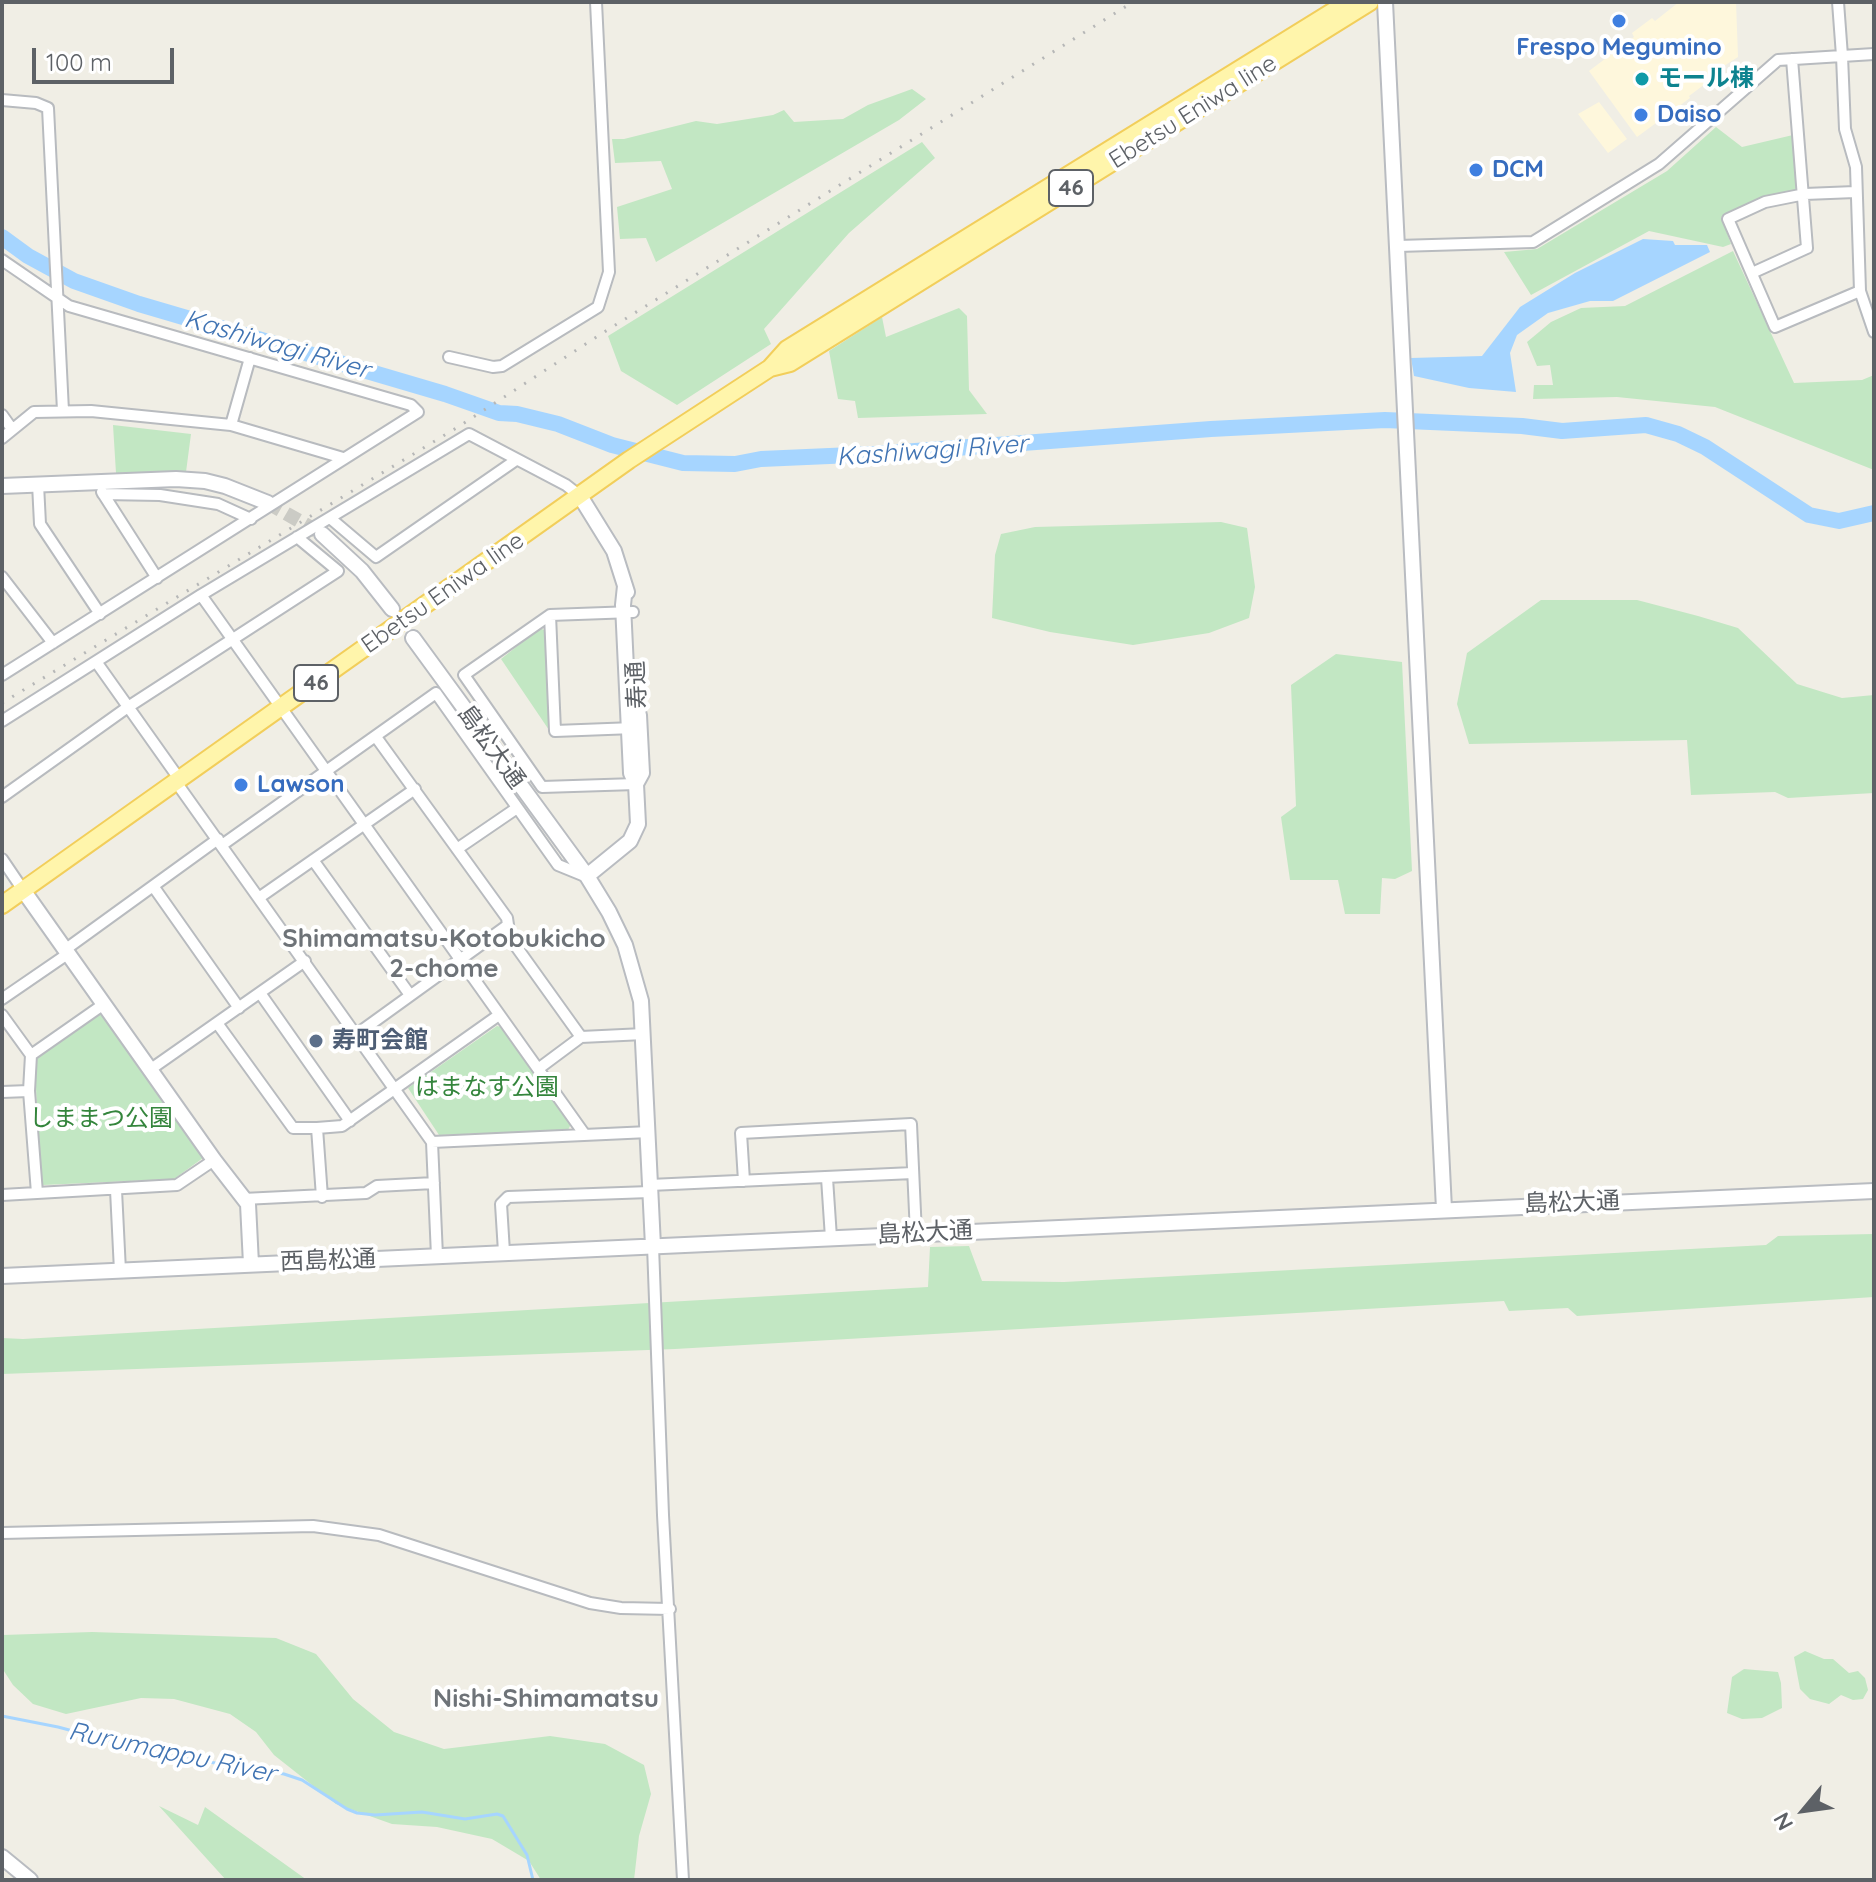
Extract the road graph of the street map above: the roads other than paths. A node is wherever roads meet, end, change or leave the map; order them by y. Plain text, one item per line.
1 (596, 2) edge
2 (1348, 2) edge
3 (1370, 2) edge
4 (1385, 2) edge
5 (1838, 2) edge
6 (1874, 54) edge
7 (1842, 56) junction
8 (1792, 59) junction
9 (2, 100) edge
10 (1855, 192) junction
11 (1805, 194) junction
12 (1398, 246) junction
13 (2, 260) edge
14 (1752, 273) junction
15 (56, 291) junction
16 (1860, 291) junction
17 (1874, 332) edge
18 (449, 357) dead end
19 (250, 358) junction
20 (770, 368) junction
21 (63, 411) junction
22 (2, 415) edge
23 (231, 425) junction
24 (12, 429) junction
25 (2, 438) edge
26 (343, 458) junction
27 (516, 460) junction
28 (38, 484) junction
29 (2, 486) edge
30 (99, 487) junction
31 (580, 496) junction
32 (268, 503) tunnel mouth
33 (330, 518) junction
34 (251, 519) junction
35 (322, 534) tunnel mouth
36 (297, 537) junction
37 (2, 577) edge
38 (157, 578) junction
39 (201, 595) junction
40 (392, 609) dead end
41 (629, 612) junction
42 (100, 614) junction
43 (550, 615) junction
44 (413, 638) dead end
45 (233, 639) junction
46 (53, 643) junction
47 (97, 663) junction
48 (2, 675) edge
49 (128, 707) junction
50 (282, 707) junction
51 (2, 721) edge
52 (635, 728) junction
53 (376, 737) junction
54 (327, 772) junction
55 (178, 781) junction
56 (636, 784) junction
57 (415, 789) junction
58 (2, 797) edge
59 (517, 808) junction
60 (364, 823) junction
61 (220, 842) junction
62 (457, 849) junction
63 (2, 859) edge
64 (313, 860) junction
65 (587, 876) junction
66 (153, 886) junction
67 (23, 890) junction
68 (260, 897) junction
69 (2, 905) edge
70 (508, 925) junction
71 (67, 951) junction
72 (459, 960) junction
73 (305, 961) junction
74 (260, 993) junction
75 (410, 995) junction
76 (2, 999) edge
77 (104, 1004) junction
78 (239, 1008) junction
79 (2, 1015) edge
80 (499, 1015) junction
81 (217, 1023) junction
82 (357, 1034) junction
83 (644, 1034) junction
84 (581, 1037) junction
85 (31, 1055) junction
86 (151, 1069) junction
87 (538, 1069) junction
88 (395, 1088) junction
89 (29, 1091) junction
90 (2, 1092) edge
91 (350, 1121) junction
92 (317, 1128) junction
93 (649, 1132) junction
94 (585, 1135) junction
95 (432, 1142) junction
96 (214, 1160) junction
97 (913, 1173) junction
98 (827, 1178) junction
99 (744, 1181) junction
100 (434, 1183) junction
101 (650, 1189) junction
102 (116, 1190) junction
103 (1874, 1191) edge
104 (37, 1193) junction
105 (2, 1195) edge
106 (322, 1197) junction
107 (243, 1199) junction
108 (1444, 1209) junction
109 (916, 1234) junction
110 (831, 1238) junction
111 (653, 1246) junction
112 (504, 1252) junction
113 (437, 1256) junction
114 (251, 1264) junction
115 (120, 1271) junction
116 (2, 1276) edge
117 (2, 1533) edge
118 (670, 1609) junction
119 (2, 1857) edge
120 (30, 1880) edge
121 (683, 1880) edge

1 - 18 street
2 - 20 main road, Ebetsu Eniwa line / 46
3 - 20 main road, Ebetsu Eniwa line / 46
4 - 12 street
5 - 7 street
6 - 7 street
7 - 8 street
7 - 10 street
8 - 11 street
8 - 12 street
9 - 15 street
10 - 11 street
10 - 16 street
11 - 14 street
11 - 14 street
12 - 108 street
13 - 15 street
14 - 16 street
15 - 19 street
15 - 21 street
16 - 17 street
19 - 23 street
19 - 26 street
20 - 31 main road, Ebetsu Eniwa line / 46
21 - 23 street
21 - 24 street
22 - 24 street
23 - 26 street
24 - 25 street
26 - 34 street
27 - 31 street
27 - 33 street
27 - 33 street
28 - 29 street
28 - 30 street
28 - 42 street
30 - 32 street
30 - 34 street
30 - 38 street
31 - 41 street, 寿通
31 - 50 main road, Ebetsu Eniwa line / 46
33 - 36 street
34 - 38 street
35 - 40 street
36 - 39 street
36 - 45 street
37 - 46 street
38 - 42 street
39 - 45 street
39 - 47 street
41 - 43 street
41 - 52 street, 寿通
42 - 46 street
43 - 52 street
43 - 56 street
44 - 65 street, 島松大通
45 - 49 street
45 - 50 street
46 - 48 street
47 - 49 street
47 - 51 street
49 - 55 street
49 - 58 street
50 - 54 street
50 - 55 main road, Ebetsu Eniwa line / 46
52 - 56 street, 寿通
53 - 54 street
53 - 57 street
53 - 59 street
54 - 60 street
54 - 61 street
55 - 61 street
55 - 67 main road, Ebetsu Eniwa line / 46
56 - 65 street, 寿通
57 - 60 street
57 - 62 street
59 - 62 street
59 - 65 street
60 - 64 street
60 - 72 street
61 - 66 street
61 - 68 street
62 - 70 street
63 - 67 street
64 - 68 street
64 - 75 street
65 - 83 street, 島松大通
66 - 71 street
66 - 78 street
67 - 69 main road, Ebetsu Eniwa line / 46
67 - 71 street
68 - 73 street
70 - 72 street
70 - 84 street
71 - 76 street
71 - 77 street
72 - 75 street
72 - 80 street
73 - 74 street
73 - 82 street
74 - 78 street
74 - 91 street
75 - 82 street
77 - 85 street
77 - 86 street
78 - 81 street
79 - 85 street
80 - 87 street
80 - 88 street
81 - 86 street
81 - 92 street
82 - 88 street
83 - 84 street
83 - 93 street, 島松大通
84 - 87 street
85 - 89 street
86 - 96 street
87 - 94 street
88 - 91 street
88 - 95 street
89 - 90 street
89 - 104 street
91 - 92 street
92 - 106 street
93 - 94 street
93 - 101 street, 島松大通
94 - 95 street
95 - 100 street
96 - 102 street
96 - 107 street
97 - 98 street
97 - 99 street
97 - 109 street
98 - 99 street
98 - 110 street
99 - 101 street
100 - 106 street
100 - 113 street
101 - 111 street, 島松大通
101 - 112 street
102 - 104 street
102 - 115 street
103 - 108 street, 島松大通
104 - 105 street
106 - 107 street
107 - 114 street
108 - 109 street, 島松大通
109 - 110 street, 島松大通
110 - 111 street, 島松大通
111 - 112 street, 西島松通
111 - 118 street
112 - 113 street, 西島松通
113 - 114 street, 西島松通
114 - 115 street, 西島松通
115 - 116 street, 西島松通
117 - 118 street
118 - 121 street
119 - 120 street

